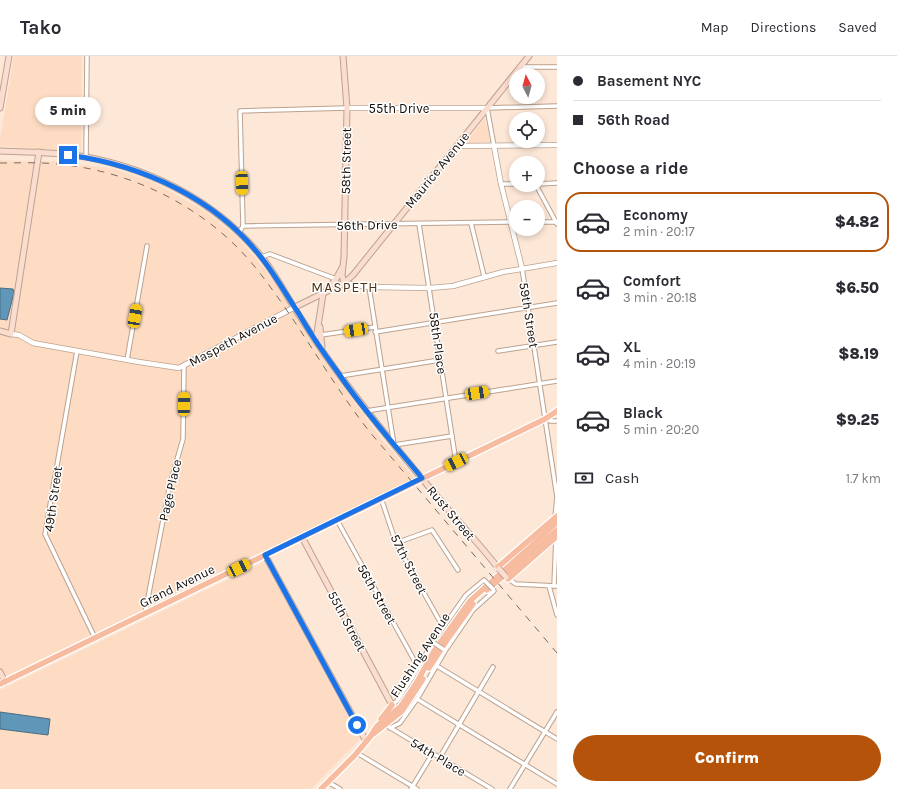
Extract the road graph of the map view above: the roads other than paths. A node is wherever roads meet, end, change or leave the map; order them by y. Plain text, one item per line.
1 (9, 56) edge
2 (86, 56) edge
3 (343, 56) edge
4 (529, 56) edge
5 (520, 67) junction
6 (557, 67) edge
7 (557, 106) edge
8 (0, 108) edge
9 (347, 108) junction
10 (487, 108) junction
11 (557, 145) edge
12 (457, 146) junction
13 (494, 146) junction
14 (0, 151) edge
15 (39, 152) junction
16 (86, 157) junction
17 (557, 183) edge
18 (500, 184) junction
19 (509, 184) edge
20 (545, 184) edge
21 (541, 192) edge
22 (509, 218) edge
23 (509, 222) edge
24 (545, 222) edge
25 (557, 222) edge
26 (471, 223) junction
27 (394, 224) junction
28 (419, 224) junction
29 (344, 225) junction
30 (243, 226) junction
31 (239, 233) junction
32 (514, 236) edge
33 (147, 246) dead end
34 (261, 257) junction
35 (557, 263) edge
36 (343, 265) junction
37 (522, 268) junction
38 (484, 276) junction
39 (336, 279) junction
40 (344, 283) junction
41 (369, 287) junction
42 (430, 288) junction
43 (323, 294) junction
44 (557, 303) edge
45 (295, 307) junction
46 (528, 307) junction
47 (319, 320) junction
48 (434, 322) junction
49 (375, 329) junction
50 (0, 332) edge
51 (11, 334) junction
52 (321, 335) junction
53 (316, 339) junction
54 (557, 342) edge
55 (534, 346) junction
56 (322, 348) junction
57 (77, 351) junction
58 (498, 351) dead end
59 (127, 360) junction
60 (440, 360) junction
61 (184, 365) junction
62 (382, 369) junction
63 (340, 376) junction
64 (557, 381) edge
65 (540, 384) junction
66 (446, 398) junction
67 (388, 407) junction
68 (366, 411) junction
69 (557, 411) edge
70 (545, 419) junction
71 (557, 421) edge
72 (452, 436) junction
73 (394, 445) junction
74 (557, 459) edge
75 (551, 460) junction
76 (456, 462) junction
77 (422, 478) junction
78 (557, 497) edge
79 (381, 498) junction
80 (337, 520) junction
81 (556, 522) edge
82 (302, 537) junction
83 (556, 537) edge
84 (396, 543) junction
85 (544, 548) junction
86 (556, 548) edge
87 (265, 555) junction
88 (498, 568) junction
89 (458, 570) dead end
90 (507, 578) junction
91 (549, 586) junction
92 (556, 586) edge
93 (145, 613) junction
94 (557, 615) edge
95 (443, 627) junction
96 (95, 638) junction
97 (433, 642) junction
98 (444, 650) junction
99 (437, 666) junction
100 (419, 667) junction
101 (494, 667) dead end
102 (0, 672) edge
103 (2, 683) edge
104 (479, 692) junction
105 (417, 699) junction
106 (392, 705) junction
107 (557, 712) edge
108 (459, 725) junction
109 (377, 726) junction
110 (388, 726) junction
111 (545, 731) junction
112 (368, 739) junction
113 (557, 739) edge
114 (357, 753) junction
115 (433, 754) junction
116 (440, 758) junction
117 (525, 764) junction
118 (328, 782) junction
119 (557, 784) edge
120 (412, 788) edge
121 (321, 789) edge
122 (340, 789) edge
123 (417, 789) edge
124 (492, 789) edge
125 (510, 789) edge

1 - 8 main road
2 - 16 street
3 - 9 main road, 58th Street
4 - 5 main road, Maurice Avenue
5 - 6 street
5 - 10 main road, Maurice Avenue
7 - 10 street, 55th Drive
9 - 10 street, 55th Drive
9 - 29 main road, 58th Street
9 - 30 street, 55th Drive
10 - 12 main road, Maurice Avenue
10 - 13 street, 59th Street
11 - 13 street
12 - 13 street
12 - 27 main road, Maurice Avenue
13 - 18 street, 59th Street
14 - 15 main road, Rust Street
15 - 16 main road, Rust Street
15 - 51 main road
16 - 31 main road, Rust Street
17 - 20 street
18 - 19 street
18 - 22 street, 59th Street
21 - 25 street
23 - 26 street, 56th Drive
24 - 25 street
26 - 28 street, 56th Drive
26 - 38 street
27 - 28 street, 56th Drive
27 - 29 street, 56th Drive
27 - 40 main road, Maurice Avenue
28 - 42 street, 58th Place
29 - 30 street, 56th Drive
29 - 36 main road, 58th Street
30 - 31 street
31 - 34 main road, Rust Street
32 - 37 street, 59th Street
33 - 59 street
34 - 39 street
34 - 45 main road, Rust Street
35 - 37 street
36 - 39 main road, 58th Street
36 - 40 main road, 58th Street
37 - 38 street
37 - 46 street, 59th Street
38 - 42 street
39 - 43 main road, 58th Street
40 - 41 street
40 - 43 main road, Maspeth Avenue
41 - 42 street
41 - 49 street
42 - 48 street, 58th Place
43 - 45 main road, Maspeth Avenue
43 - 47 main road
44 - 46 street
45 - 53 main road, Rust Street
45 - 61 street, Maspeth Avenue
46 - 48 street
46 - 55 street, 59th Street
47 - 52 main road
47 - 53 main road
48 - 49 street
48 - 60 street, 58th Place
49 - 52 street
49 - 62 street
50 - 51 main road, Maspeth Avenue
51 - 57 street, Maspeth Avenue
52 - 56 main road
53 - 56 main road, Rust Street
54 - 55 street
55 - 58 street
55 - 65 street, 59th Street
56 - 63 main road, Rust Street
57 - 59 street, Maspeth Avenue
57 - 96 street, 49th Street
59 - 61 street, Maspeth Avenue
60 - 62 street
60 - 66 street, 58th Place
61 - 93 street, Page Place
62 - 63 street
62 - 67 street
63 - 68 main road, Rust Street
64 - 65 street
65 - 66 street
65 - 70 street, 59th Street
66 - 67 street
66 - 72 street, 58th Place
67 - 68 street
67 - 73 street
68 - 73 main road, Rust Street
69 - 70 main road, Grand Avenue
70 - 71 street
70 - 75 street, 59th Street
70 - 76 main road, Grand Avenue
72 - 73 street
72 - 76 street, 58th Place
73 - 77 main road, Rust Street
74 - 75 street
75 - 78 street, 59th Street
76 - 77 main road, Grand Avenue
77 - 79 main road, Grand Avenue
77 - 88 main road, Rust Street
78 - 81 street, 59th Street
79 - 80 main road, Grand Avenue
79 - 84 street, 57th Street
80 - 82 main road, Grand Avenue
80 - 100 street, 56th Street
81 - 88 main road
81 - 109 main road, Flushing Avenue
81 - 110 main road, Flushing Avenue
82 - 87 main road, Grand Avenue
82 - 106 main road, 55th Street
83 - 85 main road
83 - 86 street
84 - 89 street
84 - 95 street, 57th Street
85 - 86 street
85 - 90 main road
86 - 92 street
87 - 93 main road, Grand Avenue
87 - 112 main road
88 - 90 main road, Rust Street, bridge
90 - 91 street
91 - 92 street
91 - 94 street
93 - 96 main road, Grand Avenue
95 - 97 street, Flushing Avenue
95 - 98 street, Flushing Avenue, bridge
96 - 103 main road, Grand Avenue
97 - 98 street, bridge
97 - 100 street, Flushing Avenue
98 - 99 street, Flushing Avenue
99 - 104 street
99 - 105 street, Flushing Avenue
100 - 106 street, Flushing Avenue
101 - 104 street
102 - 103 main road
104 - 108 street
104 - 111 street
105 - 108 street
105 - 110 street, Flushing Avenue
106 - 109 main road
107 - 111 street
108 - 116 street
108 - 117 street
109 - 112 main road, Flushing Avenue
110 - 112 main road, Flushing Avenue
110 - 115 street, 54th Place
111 - 113 street
111 - 117 street
112 - 114 main road, Flushing Avenue
114 - 118 main road, Flushing Avenue
114 - 120 street
115 - 116 street, 54th Place
115 - 120 street
116 - 124 street, 54th Place
117 - 119 street
117 - 125 street
118 - 121 main road, Flushing Avenue
118 - 122 street
120 - 123 street

